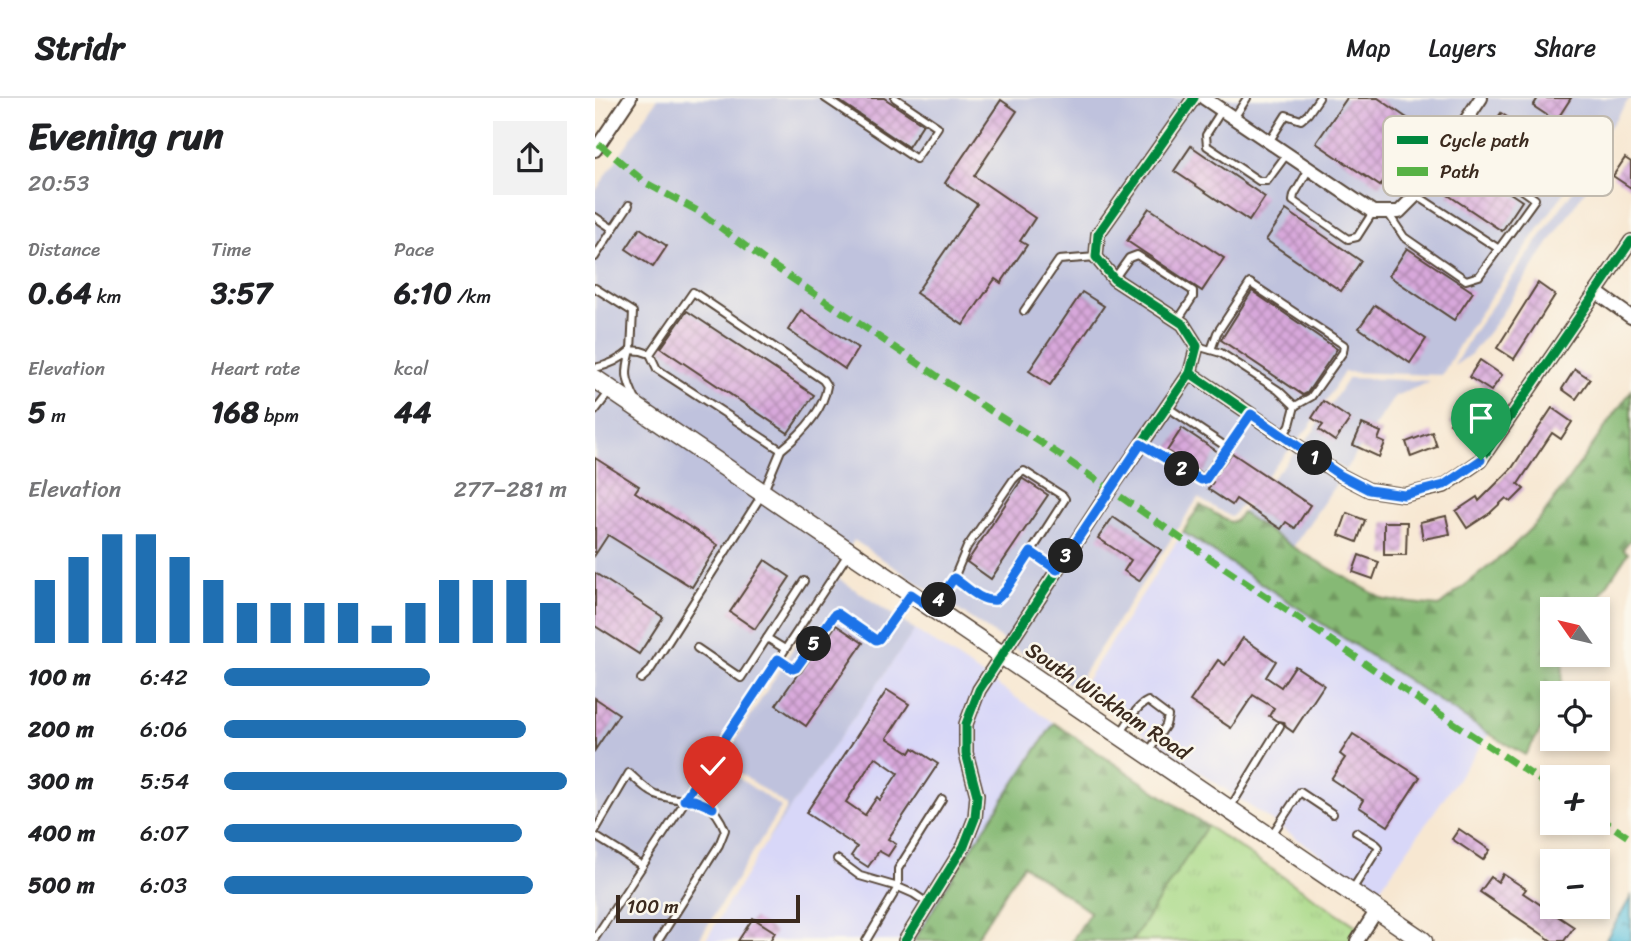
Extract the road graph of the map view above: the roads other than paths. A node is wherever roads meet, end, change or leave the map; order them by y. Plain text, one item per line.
1 (629, 98) edge
2 (825, 98) edge
3 (895, 98) edge
4 (1194, 98) edge
5 (1204, 98) edge
6 (1247, 98) edge
7 (1319, 98) edge
8 (1481, 98) edge
9 (1228, 114) junction
10 (1469, 116) edge
11 (1269, 142) junction
12 (595, 148) edge
13 (1287, 154) junction
14 (1309, 169) junction
15 (1415, 196) edge
16 (1418, 196) edge
17 (1531, 196) edge
18 (629, 205) dead end
19 (1373, 212) junction
20 (1387, 212) junction
21 (595, 217) edge
22 (613, 229) junction
23 (1631, 241) edge
24 (1499, 249) junction
25 (595, 257) edge
26 (1096, 257) junction
27 (1114, 278) junction
28 (595, 288) edge
29 (1596, 292) junction
30 (1024, 311) dead end
31 (1631, 317) edge
32 (1178, 320) junction
33 (1197, 346) junction
34 (631, 350) junction
35 (1211, 350) junction
36 (650, 354) junction
37 (595, 368) edge
38 (1190, 373) junction
39 (595, 379) edge
40 (611, 390) junction
41 (1295, 406) junction
42 (1167, 407) junction
43 (595, 411) edge
44 (642, 411) junction
45 (1251, 414) junction
46 (1283, 436) junction
47 (1141, 444) junction
48 (1228, 448) junction
49 (781, 450) junction
50 (763, 493) junction
51 (849, 552) junction
52 (1031, 552) junction
53 (1057, 570) junction
54 (954, 578) junction
55 (804, 581) dead end
56 (911, 594) junction
57 (933, 609) junction
58 (767, 638) junction
59 (697, 648) dead end
60 (785, 649) junction
61 (1001, 656) junction
62 (778, 659) junction
63 (641, 679) dead end
64 (1280, 726) dead end
65 (1119, 736) junction
66 (1147, 754) junction
67 (942, 799) dead end
68 (684, 800) junction
69 (1229, 810) junction
70 (1333, 814) dead end
71 (1356, 832) dead end
72 (595, 833) edge
73 (1270, 838) junction
74 (837, 859) dead end
75 (641, 865) junction
76 (898, 887) junction
77 (1351, 892) junction
78 (929, 904) junction
79 (1377, 910) junction
80 (595, 938) edge
81 (658, 941) edge
82 (866, 941) edge
83 (905, 941) edge
84 (1357, 941) edge
85 (1423, 941) edge

1 - 12 street
2 - 3 lane
4 - 26 street
5 - 9 street
6 - 9 lane
7 - 11 lane
8 - 10 street
9 - 11 street
9 - 13 lane
11 - 13 street
13 - 14 street
14 - 19 street
14 - 19 lane
15 - 20 street
16 - 24 lane
17 - 24 lane
18 - 22 lane
19 - 20 street
20 - 24 lane
21 - 22 lane
22 - 25 lane
23 - 29 street
26 - 27 street
26 - 30 lane
27 - 32 street
27 - 32 lane
28 - 34 lane
29 - 31 street
29 - 46 street
32 - 33 street
33 - 35 lane
33 - 38 street
34 - 36 lane
34 - 37 lane
34 - 44 lane
35 - 41 lane
35 - 41 lane
36 - 49 lane
36 - 49 lane
38 - 42 street
38 - 45 street
39 - 40 main road, South Wickham Road
40 - 43 lane
40 - 44 main road, South Wickham Road
41 - 46 lane
42 - 47 street
42 - 48 lane
44 - 50 main road, South Wickham Road
45 - 46 street
45 - 48 lane
47 - 48 lane
47 - 53 street
49 - 50 lane
50 - 51 main road, South Wickham Road
50 - 63 lane
51 - 56 main road, South Wickham Road
51 - 60 lane
52 - 53 lane
52 - 54 lane
52 - 54 lane
53 - 61 street
54 - 57 lane
55 - 58 lane
56 - 57 main road, South Wickham Road
56 - 62 lane
57 - 61 main road, South Wickham Road
58 - 59 lane
58 - 60 lane
60 - 62 lane
61 - 65 main road, South Wickham Road
61 - 78 street
62 - 68 lane
64 - 69 lane
65 - 66 main road, South Wickham Road
65 - 66 lane
66 - 69 main road, South Wickham Road
67 - 76 lane
68 - 72 lane
68 - 75 lane
68 - 81 lane
69 - 73 main road, South Wickham Road
70 - 73 lane
71 - 77 lane
72 - 75 lane
73 - 77 main road, South Wickham Road
74 - 76 lane
75 - 80 lane
76 - 78 lane
76 - 82 lane
77 - 79 main road, South Wickham Road
78 - 83 street
79 - 84 street
79 - 85 main road, South Wickham Road

